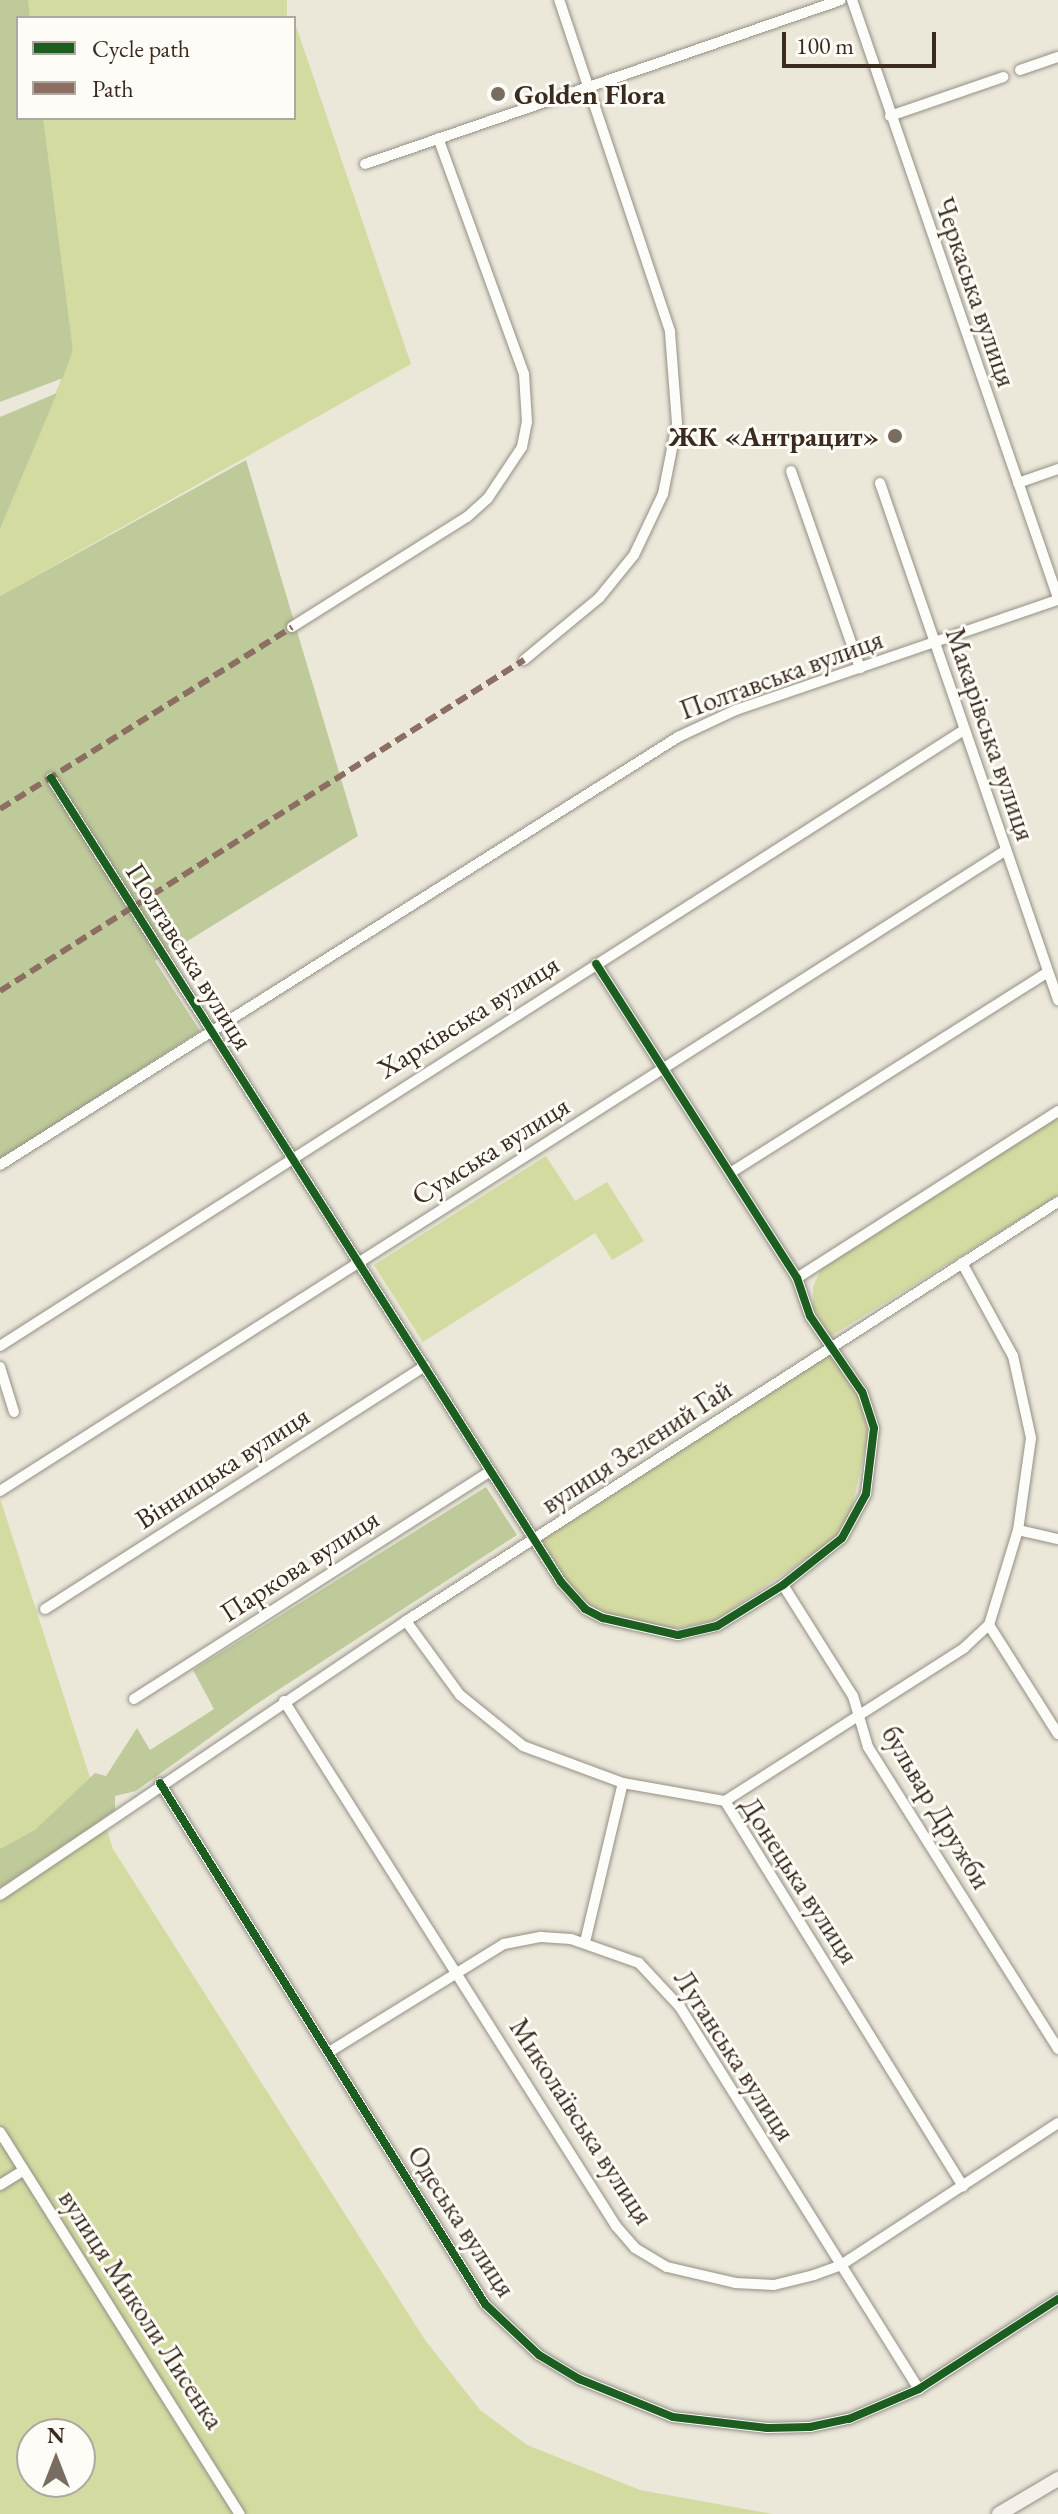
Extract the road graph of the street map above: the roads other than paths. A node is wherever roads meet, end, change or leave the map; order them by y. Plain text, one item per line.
1 (559, 0) edge
2 (841, 0) edge
3 (852, 0) edge
4 (1058, 57) edge
5 (1020, 70) dead end
6 (1003, 77) dead end
7 (588, 85) junction
8 (890, 116) junction
9 (438, 138) junction
10 (365, 164) dead end
11 (1058, 469) edge
12 (791, 471) dead end
13 (880, 483) dead end
14 (1018, 483) junction
15 (1058, 599) edge
16 (292, 627) dead end
17 (934, 643) junction
18 (524, 660) dead end
19 (860, 668) junction
20 (964, 730) junction
21 (51, 778) dead end
22 (1006, 850) junction
23 (596, 964) junction
24 (1048, 972) junction
25 (1058, 1000) edge
26 (211, 1029) junction
27 (663, 1069) junction
28 (1058, 1111) edge
29 (293, 1158) junction
30 (0, 1165) edge
31 (730, 1173) junction
32 (1058, 1202) edge
33 (359, 1260) junction
34 (962, 1263) junction
35 (797, 1278) junction
36 (0, 1346) edge
37 (835, 1348) junction
38 (425, 1366) junction
39 (0, 1367) edge
40 (14, 1412) dead end
41 (490, 1471) junction
42 (0, 1491) edge
43 (1018, 1530) junction
44 (1058, 1539) edge
45 (534, 1541) junction
46 (783, 1585) junction
47 (45, 1609) dead end
48 (406, 1621) junction
49 (989, 1625) junction
50 (134, 1699) dead end
51 (284, 1701) junction
52 (858, 1715) junction
53 (1058, 1734) edge
54 (160, 1783) junction
55 (623, 1783) junction
56 (725, 1801) junction
57 (0, 1895) edge
58 (585, 1942) junction
59 (458, 1971) junction
60 (1058, 2049) edge
61 (329, 2052) junction
62 (1058, 2123) edge
63 (0, 2132) edge
64 (24, 2170) junction
65 (0, 2185) edge
66 (963, 2186) junction
67 (841, 2265) junction
68 (1058, 2299) edge
69 (919, 2389) junction
70 (1058, 2479) edge
71 (240, 2514) edge
72 (999, 2514) edge

1 - 7 street
2 - 7 street
3 - 8 street, Черкаська вулиця
4 - 5 street
6 - 8 street
7 - 9 street
7 - 18 street
8 - 14 street, Черкаська вулиця
9 - 10 street
9 - 16 street
11 - 14 street
12 - 19 street
13 - 17 street, Макарівська вулиця
14 - 15 street, Черкаська вулиця
15 - 17 street, Полтавська вулиця
17 - 19 street, Полтавська вулиця
17 - 20 street, Макарівська вулиця
19 - 26 street, Полтавська вулиця
20 - 22 street, Макарівська вулиця
20 - 23 street, Харківська вулиця
21 - 26 street, Полтавська вулиця
22 - 24 street, Макарівська вулиця
22 - 27 street, Сумська вулиця
23 - 27 street, Полтавська вулиця
23 - 29 street, Харківська вулиця
24 - 25 street, Макарівська вулиця
24 - 31 street
26 - 29 street, Полтавська вулиця
26 - 30 street, Полтавська вулиця
27 - 31 street, Полтавська вулиця
27 - 33 street, Сумська вулиця
28 - 35 street
29 - 33 street, Полтавська вулиця
29 - 36 street, Харківська вулиця
31 - 35 street, Полтавська вулиця
32 - 34 street, вулиця Зелений Гай
33 - 38 street, Полтавська вулиця
33 - 42 street, Сумська вулиця
34 - 37 street, вулиця Зелений Гай
34 - 43 street
35 - 37 street, Полтавська вулиця
37 - 45 street, вулиця Зелений Гай
37 - 46 street, Полтавська вулиця
38 - 41 street, Полтавська вулиця
38 - 47 street, Вінницька вулиця
39 - 40 street
41 - 45 street, Полтавська вулиця
41 - 50 street, Паркова вулиця
43 - 44 street
43 - 49 street
45 - 46 street, Полтавська вулиця
45 - 48 street, вулиця Зелений Гай
46 - 52 street, бульвар Дружби
48 - 51 street, вулиця Зелений Гай
48 - 55 street, Донецька вулиця
49 - 52 street
49 - 53 street
51 - 54 street, вулиця Зелений Гай
51 - 59 street, Миколаївська вулиця
52 - 56 street
52 - 60 street, бульвар Дружби
54 - 57 street, вулиця Зелений Гай
54 - 61 street, Одеська вулиця
55 - 56 street, Донецька вулиця
55 - 58 street
56 - 66 street, Донецька вулиця
58 - 59 street, Луганська вулиця
58 - 67 street, Луганська вулиця
59 - 61 street, Луганська вулиця
59 - 67 street, Миколаївська вулиця
61 - 69 street, Одеська вулиця
62 - 66 street, Миколаївська вулиця
63 - 64 street, вулиця Миколи Лисенка
64 - 65 street
64 - 71 street, вулиця Миколи Лисенка
66 - 67 street, Миколаївська вулиця
67 - 69 street, Луганська вулиця
68 - 69 street, Одеська вулиця
70 - 72 street

